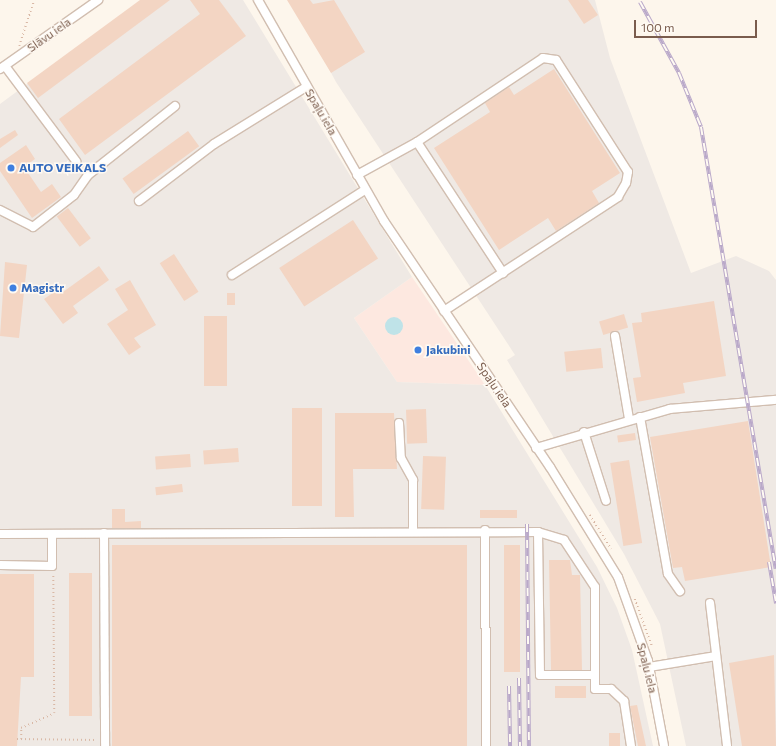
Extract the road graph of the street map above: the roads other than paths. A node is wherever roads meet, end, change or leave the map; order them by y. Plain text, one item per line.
1 (98, 0) edge
2 (258, 0) edge
3 (2, 67) edge
4 (306, 87) junction
5 (175, 106) dead end
6 (417, 142) junction
7 (76, 161) dead end
8 (357, 175) junction
9 (365, 190) junction
10 (139, 201) dead end
11 (0, 210) edge
12 (504, 273) junction
13 (232, 275) dead end
14 (444, 311) junction
15 (614, 336) dead end
16 (776, 400) edge
17 (640, 418) junction
18 (629, 419) junction
19 (399, 423) dead end
20 (584, 432) junction
21 (536, 448) junction
22 (606, 501) dead end
23 (486, 530) junction
24 (413, 531) junction
25 (538, 532) junction
26 (104, 533) junction
27 (0, 534) edge
28 (52, 534) junction
29 (0, 565) edge
30 (680, 592) dead end
31 (710, 603) dead end
32 (716, 656) junction
33 (649, 667) junction
34 (595, 675) junction
35 (105, 743) edge
36 (486, 746) edge
37 (631, 746) edge
38 (664, 746) edge
39 (727, 746) edge

1 - 3 street, Slāvu iela
2 - 4 street, Spaļu iela
3 - 7 street
4 - 8 street, Spaļu iela
4 - 10 street
5 - 11 street
6 - 8 street
6 - 12 street
6 - 12 street
8 - 9 street, Spaļu iela
9 - 13 street
9 - 14 street, Spaļu iela
12 - 14 street
14 - 21 street, Spaļu iela
15 - 18 street
16 - 17 street
17 - 18 street
17 - 30 street
18 - 20 street
19 - 24 street
20 - 21 street
20 - 22 street
21 - 33 street, Spaļu iela
23 - 24 street
23 - 25 street
23 - 36 street
24 - 26 street
25 - 34 street
25 - 34 street
26 - 28 street
26 - 35 street
27 - 28 street
28 - 29 street
31 - 32 street
32 - 33 street
32 - 39 street
33 - 38 street, Spaļu iela
34 - 37 street

